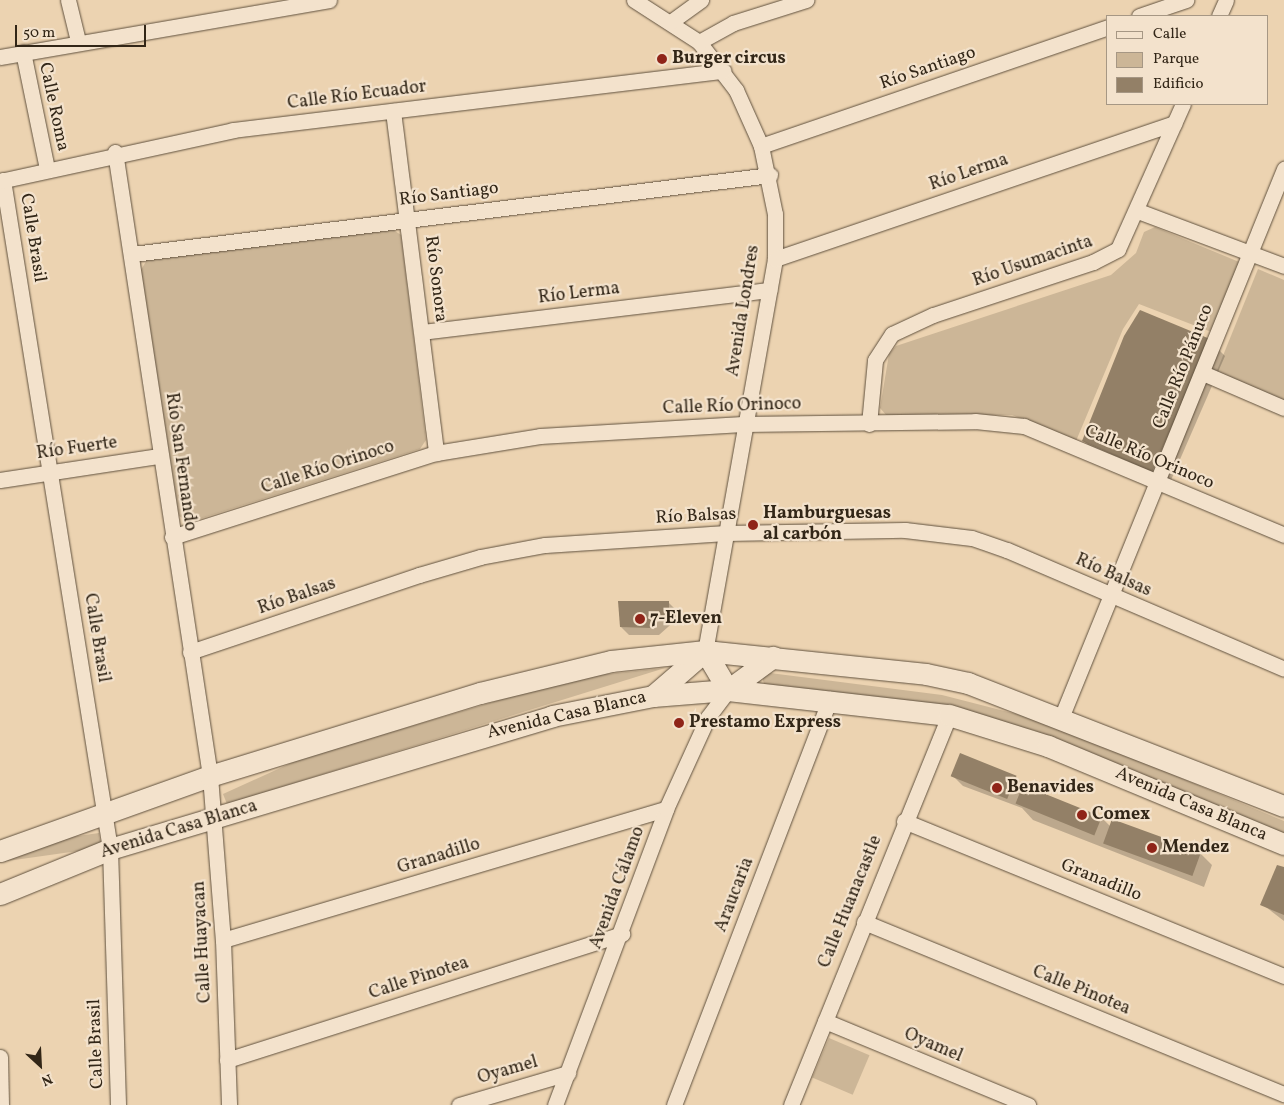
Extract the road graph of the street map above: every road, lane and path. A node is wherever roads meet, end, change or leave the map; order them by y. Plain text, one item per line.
1 (68, 0) edge
2 (329, 0) edge
3 (634, 0) edge
4 (701, 0) edge
5 (806, 0) edge
6 (1186, 0) edge
7 (1226, 0) edge
8 (1142, 15) edge
9 (1219, 15) edge
10 (672, 21) junction
11 (1106, 28) edge
12 (78, 41) junction
13 (699, 42) junction
14 (23, 52) junction
15 (0, 57) edge
16 (723, 71) junction
17 (1183, 105) edge
18 (393, 111) junction
19 (1174, 123) junction
20 (761, 146) junction
21 (115, 152) junction
22 (47, 169) junction
23 (1284, 169) edge
24 (770, 174) junction
25 (2, 180) edge
26 (1138, 211) junction
27 (408, 219) junction
28 (1251, 253) junction
29 (133, 254) junction
30 (775, 258) junction
31 (1284, 266) edge
32 (770, 290) junction
33 (422, 332) junction
34 (1203, 373) junction
35 (1284, 408) edge
36 (744, 424) junction
37 (869, 424) junction
38 (436, 453) junction
39 (159, 456) junction
40 (50, 472) junction
41 (0, 480) edge
42 (1157, 482) junction
43 (726, 533) junction
44 (1284, 535) edge
45 (172, 536) junction
46 (1110, 596) junction
47 (705, 651) junction
48 (190, 652) junction
49 (773, 658) junction
50 (1284, 669) edge
51 (728, 690) junction
52 (991, 691) junction
53 (653, 696) junction
54 (830, 699) junction
55 (949, 714) junction
56 (1061, 718) junction
57 (980, 723) junction
58 (210, 776) junction
59 (1284, 806) edge
60 (666, 809) junction
61 (105, 814) junction
62 (214, 818) junction
63 (904, 821) junction
64 (1284, 844) edge
65 (110, 849) junction
66 (0, 851) edge
67 (0, 894) edge
68 (864, 922) junction
69 (622, 934) junction
70 (223, 940) junction
71 (1284, 976) edge
72 (825, 1021) junction
73 (0, 1057) edge
74 (227, 1060) junction
75 (568, 1073) junction
76 (1284, 1094) edge
77 (1, 1105) edge
78 (118, 1105) edge
79 (229, 1105) edge
80 (459, 1105) edge
81 (555, 1105) edge
82 (674, 1105) edge
83 (791, 1105) edge
84 (1028, 1105) edge

1 - 12 street
2 - 12 street
3 - 10 street, Avenida Londres
4 - 10 street
5 - 13 street
6 - 8 street
7 - 9 street
10 - 13 street, Avenida Londres
11 - 20 street, Río Santiago
12 - 14 street
13 - 16 street, Avenida Londres
14 - 15 street
14 - 22 street, Calle Roma
16 - 18 street, Calle Río Ecuador
16 - 20 street, Avenida Londres
17 - 19 street, Río Usumacinta
18 - 21 street, Calle Río Ecuador
18 - 27 street, Río Sonora
19 - 26 street, Río Usumacinta
19 - 30 street, Río Lerma
20 - 24 street, Avenida Londres
21 - 22 street, Calle Río Ecuador
21 - 29 street, Río San Fernando
22 - 25 street, Calle Río Ecuador
23 - 28 street, Calle Río Pánuco
24 - 27 street, Río Santiago
24 - 30 street, Avenida Londres
25 - 40 street, Calle Brasil
26 - 28 street
26 - 37 street, Río Usumacinta
27 - 29 street, Río Santiago
27 - 33 street, Río Sonora
28 - 31 street
28 - 34 street, Calle Río Pánuco
29 - 39 street, Río San Fernando
30 - 32 street, Avenida Londres
32 - 33 street, Río Lerma
32 - 36 street, Avenida Londres
33 - 38 street, Río Sonora
34 - 35 street
34 - 42 street, Calle Río Pánuco
36 - 37 street, Calle Río Orinoco
36 - 38 street, Calle Río Orinoco
36 - 43 street, Avenida Londres
37 - 42 street, Calle Río Orinoco
38 - 45 street, Calle Río Orinoco
39 - 40 street, Río Fuerte
39 - 45 street, Río San Fernando
40 - 41 street, Río Fuerte
40 - 61 street, Calle Brasil
42 - 44 street, Calle Río Orinoco
42 - 46 street, Calle Río Pánuco
43 - 46 street, Río Balsas
43 - 47 street, Avenida Londres
43 - 48 street, Río Balsas
45 - 48 street, Río San Fernando
46 - 50 street, Río Balsas
46 - 56 street, Calle Río Pánuco
47 - 49 street, Avenida Casa Blanca
47 - 51 street
47 - 53 street
47 - 58 street, Avenida Casa Blanca
48 - 58 street, Río San Fernando
49 - 51 street
49 - 52 street, Avenida Casa Blanca
51 - 53 street, Avenida Casa Blanca
51 - 54 street, Avenida Casa Blanca
51 - 60 street, Avenida Cálamo
52 - 56 street, Avenida Casa Blanca
52 - 57 street
53 - 62 street, Avenida Casa Blanca
54 - 55 street, Avenida Casa Blanca
54 - 82 street, Araucaria
55 - 57 street, Avenida Casa Blanca
55 - 63 street, Calle Huanacastle
56 - 59 street, Avenida Casa Blanca
57 - 64 street, Avenida Casa Blanca
58 - 61 street, Avenida Casa Blanca
58 - 62 street, Calle Huayacan
60 - 69 street, Avenida Cálamo
60 - 70 street, Granadillo
61 - 65 street, Calle Brasil
61 - 66 street, Avenida Casa Blanca
62 - 65 street, Avenida Casa Blanca
62 - 70 street, Calle Huayacan
63 - 68 street, Calle Huanacastle
63 - 71 street, Granadillo
65 - 67 street, Avenida Casa Blanca
65 - 78 street, Calle Brasil
68 - 72 street, Calle Huanacastle
68 - 76 street, Calle Pinotea
69 - 74 street, Calle Pinotea
69 - 75 street, Avenida Cálamo
70 - 74 street, Calle Huayacan
72 - 83 street, Calle Huanacastle
72 - 84 street, Oyamel
73 - 77 street
74 - 79 street, Calle Huayacan
75 - 80 street, Oyamel
75 - 81 street, Avenida Cálamo

